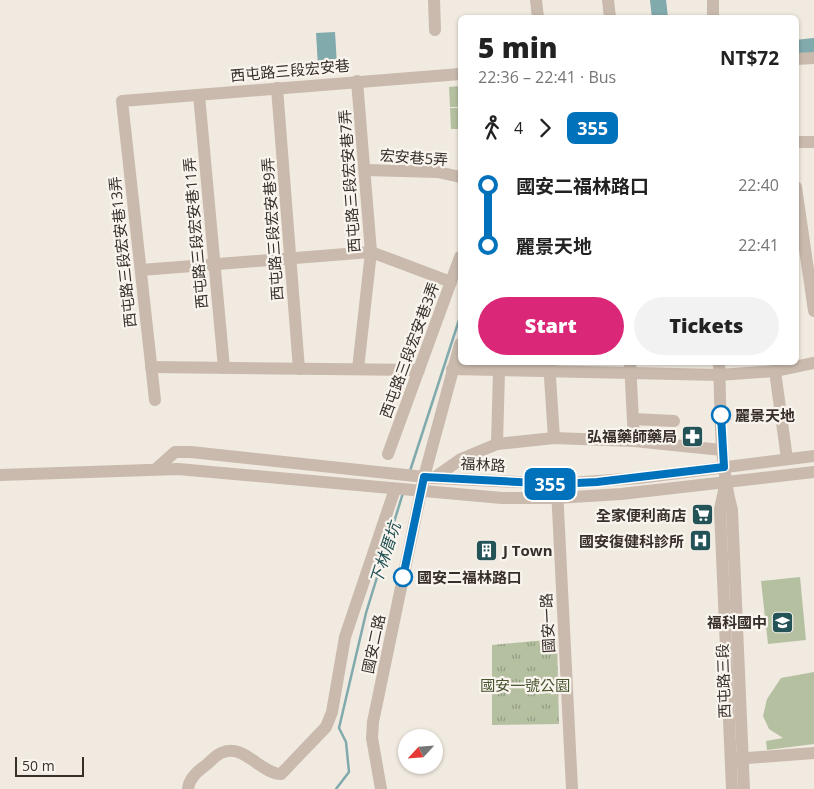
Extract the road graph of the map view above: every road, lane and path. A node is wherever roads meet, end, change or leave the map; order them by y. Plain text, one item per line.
1 (434, 0) edge
2 (536, 0) edge
3 (608, 0) edge
4 (712, 0) edge
5 (538, 15) edge
6 (610, 15) edge
7 (713, 15) edge
8 (435, 30) dead end
9 (814, 58) edge
10 (799, 59) edge
11 (458, 74) edge
12 (357, 81) junction
13 (277, 88) junction
14 (199, 95) junction
15 (122, 101) joint
16 (799, 142) edge
17 (814, 142) edge
18 (365, 170) junction
19 (458, 177) edge
20 (799, 207) edge
21 (371, 252) junction
22 (806, 255) edge
23 (290, 258) junction
24 (458, 263) edge
25 (215, 264) junction
26 (141, 270) junction
27 (451, 282) junction
28 (814, 312) edge
29 (458, 350) edge
30 (814, 363) edge
31 (151, 367) junction
32 (549, 367) edge
33 (224, 368) junction
34 (299, 368) junction
35 (630, 368) edge
36 (358, 369) junction
37 (719, 369) edge
38 (418, 370) junction
39 (452, 370) junction
40 (499, 371) junction
41 (775, 371) junction
42 (155, 400) dead end
43 (633, 419) junction
44 (674, 420) dead end
45 (554, 438) junction
46 (634, 441) junction
47 (497, 444) junction
48 (722, 450) junction
49 (388, 454) dead end
50 (814, 456) edge
51 (787, 459) junction
52 (724, 467) junction
53 (156, 469) junction
54 (814, 472) edge
55 (0, 476) edge
56 (418, 476) junction
57 (725, 483) junction
58 (557, 484) junction
59 (401, 490) junction
60 (421, 491) junction
61 (557, 498) junction
62 (814, 753) edge
63 (736, 759) junction
64 (188, 789) edge
65 (381, 789) edge
66 (572, 789) edge
67 (732, 789) edge
68 (744, 789) edge

1 - 8 street
2 - 5 street
3 - 6 street
4 - 7 street
9 - 10 street
11 - 12 street, 西屯路三段宏安巷
12 - 13 street, 西屯路三段宏安巷
12 - 18 street, 西屯路三段宏安巷7弄
13 - 14 street, 西屯路三段宏安巷
13 - 23 street, 西屯路三段宏安巷9弄
14 - 15 street, 西屯路三段宏安巷
14 - 25 street, 西屯路三段宏安巷11弄
15 - 26 street, 西屯路三段宏安巷13弄
16 - 17 street
18 - 19 street, 宏安巷5弄
18 - 21 street, 西屯路三段宏安巷7弄
20 - 22 street
21 - 23 street
21 - 27 street
21 - 36 street, 西屯路三段宏安巷7弄
22 - 28 street
23 - 25 street
23 - 34 street, 西屯路三段宏安巷9弄
24 - 27 street, 西屯路三段宏安巷3弄
25 - 26 street
25 - 33 street, 西屯路三段宏安巷11弄
26 - 31 street, 西屯路三段宏安巷13弄
27 - 38 street, 西屯路三段宏安巷3弄
29 - 39 street, 國安二路
30 - 41 street
31 - 33 street
31 - 42 street, 西屯路三段宏安巷13弄
32 - 35 street
32 - 40 street
32 - 45 street
33 - 34 street
34 - 36 street
35 - 37 street
35 - 43 street
36 - 38 street
37 - 41 street
37 - 48 street, 西屯路三段
38 - 49 street, 西屯路三段宏安巷3弄
39 - 40 street
39 - 56 street, 國安二路
40 - 47 street
41 - 51 street
43 - 44 street
43 - 46 street
45 - 46 street
45 - 47 street
46 - 48 street
47 - 56 street
48 - 52 street, 西屯路三段
50 - 51 street, 福林路
51 - 52 street, 福林路
52 - 57 street, 西屯路三段
52 - 58 street, 福林路
53 - 55 street
53 - 56 street, 福林路
53 - 59 street
54 - 57 street
56 - 58 street, 福林路
56 - 60 street, 國安二路
57 - 61 street
57 - 63 street, 西屯路三段
58 - 61 street, 國安一路
59 - 60 street
59 - 64 street
60 - 61 street
60 - 65 street, 國安二路
61 - 66 street, 國安一路
62 - 63 street
63 - 67 street, 西屯路三段
63 - 68 street, 西屯路三段

